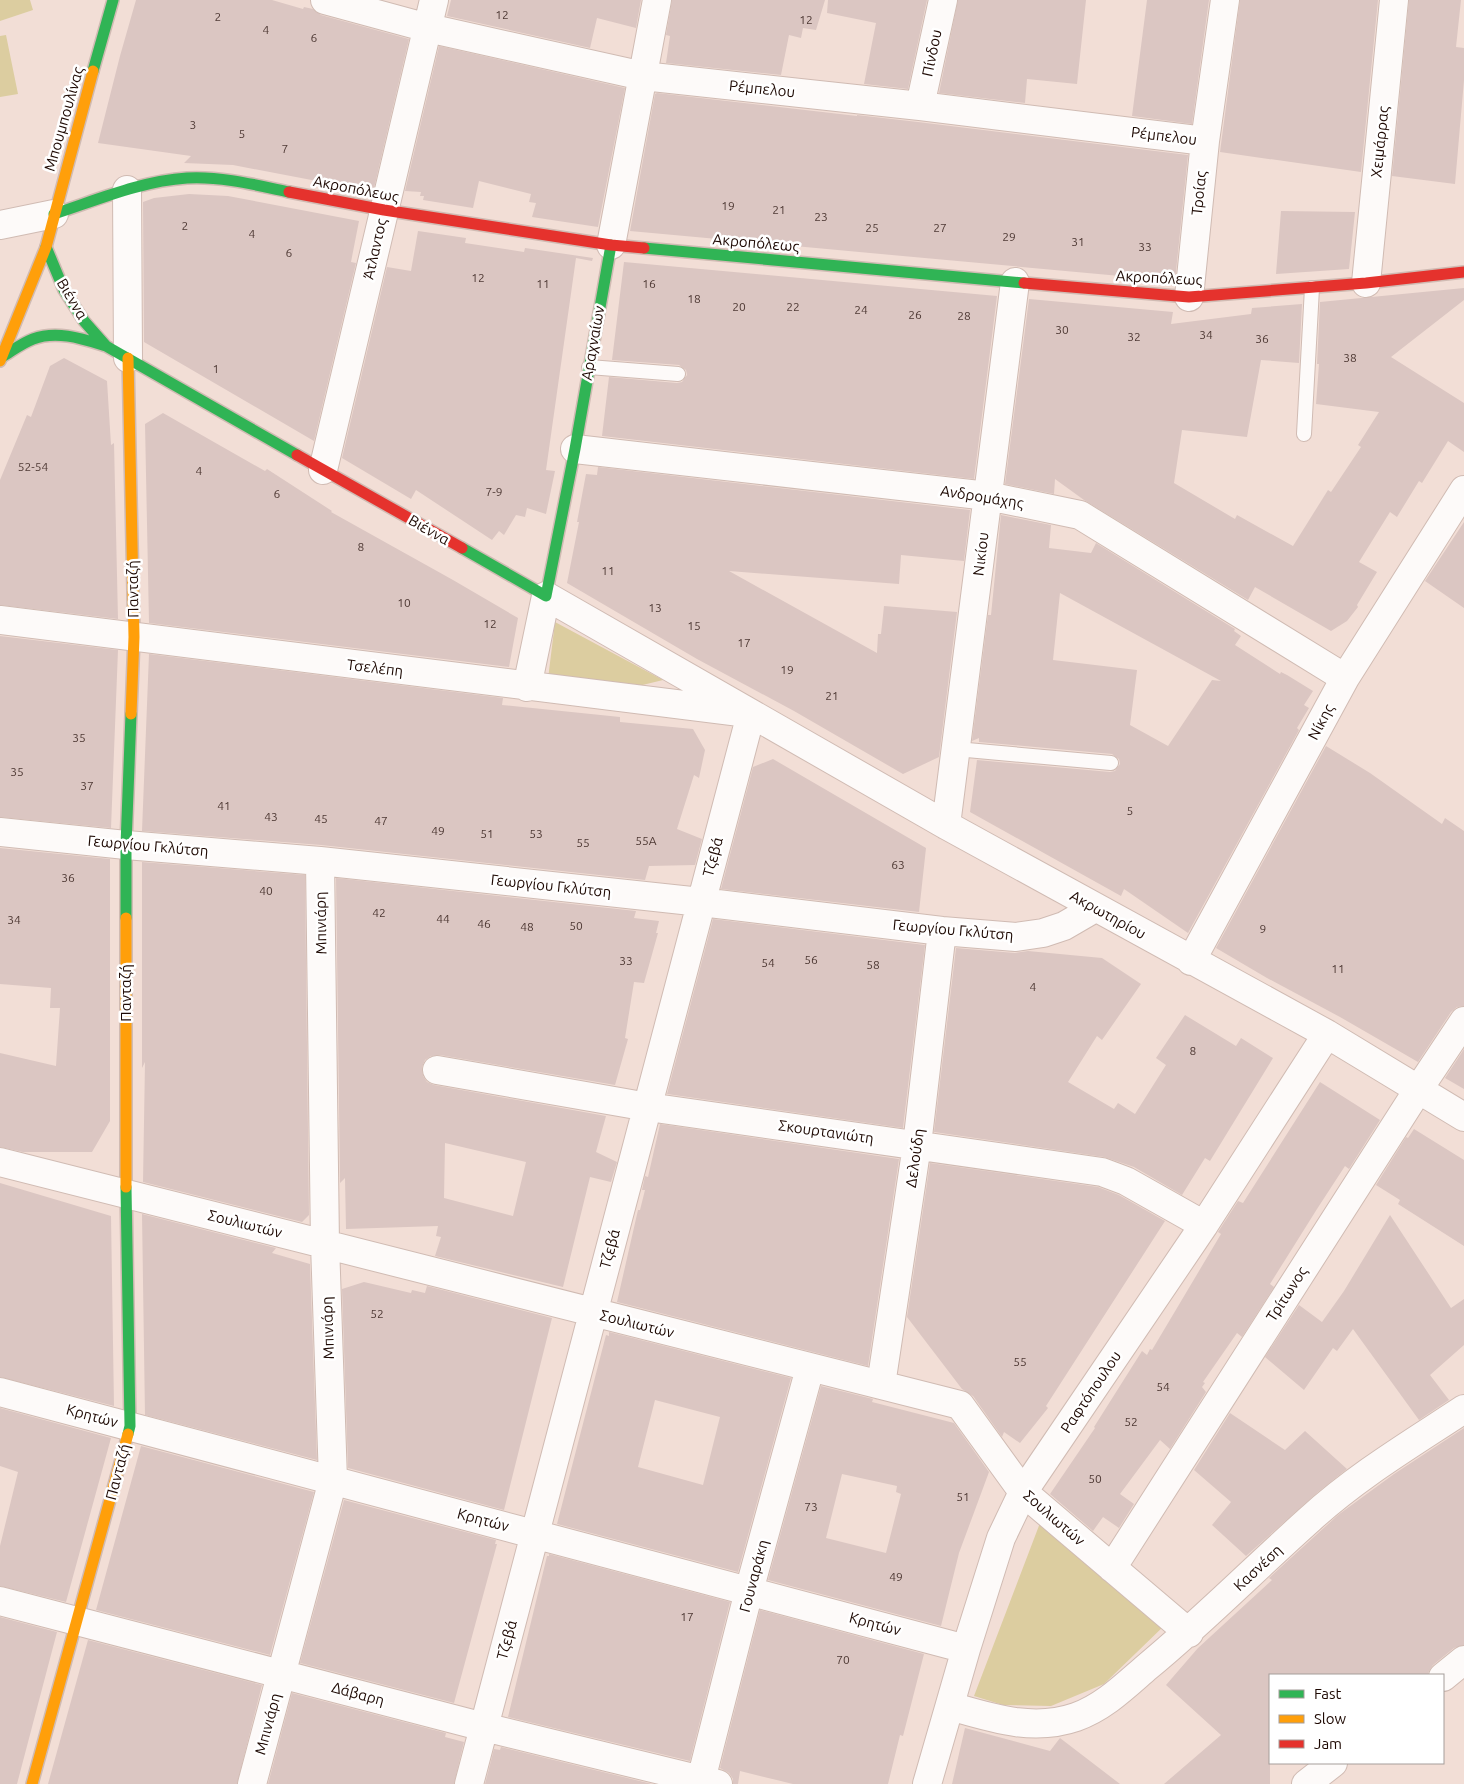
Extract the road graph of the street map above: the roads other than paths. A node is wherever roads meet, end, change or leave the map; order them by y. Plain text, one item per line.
1 (113, 0) edge
2 (325, 0) edge
3 (434, 0) edge
4 (657, 0) edge
5 (943, 0) edge
6 (1226, 0) edge
7 (1394, 0) edge
8 (428, 28) junction
9 (643, 76) junction
10 (920, 106) junction
11 (1205, 141) junction
12 (127, 190) junction
13 (384, 210) junction
14 (54, 214) junction
15 (0, 225) edge
16 (611, 245) junction
17 (46, 247) junction
18 (1464, 272) edge
19 (1015, 282) junction
20 (1366, 283) junction
21 (1312, 288) junction
22 (1189, 297) junction
23 (117, 352) junction
24 (1, 359) edge
25 (588, 367) junction
26 (678, 374) dead end
27 (1304, 434) dead end
28 (575, 449) junction
29 (323, 470) junction
30 (988, 496) junction
31 (1460, 504) edge
32 (546, 596) junction
33 (0, 620) edge
34 (134, 637) junction
35 (1345, 678) junction
36 (526, 687) junction
37 (751, 714) junction
38 (956, 749) junction
39 (1110, 764) dead end
40 (946, 825) junction
41 (0, 832) edge
42 (126, 845) junction
43 (320, 861) junction
44 (701, 902) junction
45 (1096, 908) junction
46 (942, 931) junction
47 (1192, 961) junction
48 (1464, 1021) edge
49 (1327, 1034) junction
50 (437, 1070) dead end
51 (1418, 1090) junction
52 (648, 1106) junction
53 (1464, 1117) edge
54 (917, 1145) junction
55 (0, 1162) edge
56 (126, 1194) junction
57 (1204, 1226) junction
58 (325, 1244) junction
59 (594, 1312) junction
60 (810, 1368) junction
61 (881, 1385) junction
62 (0, 1392) edge
63 (1464, 1409) edge
64 (130, 1426) junction
65 (333, 1480) junction
66 (1023, 1492) junction
67 (535, 1534) junction
68 (1112, 1568) junction
69 (749, 1591) junction
70 (0, 1601) edge
71 (77, 1620) junction
72 (1189, 1633) junction
73 (966, 1648) junction
74 (1464, 1660) edge
75 (282, 1675) junction
76 (1444, 1676) edge
77 (950, 1706) junction
78 (484, 1727) junction
79 (1332, 1764) edge
80 (706, 1783) edge
81 (32, 1784) edge
82 (252, 1784) edge
83 (469, 1784) edge
84 (928, 1784) edge
85 (1306, 1784) edge

1 - 14 street, Μπουμπουλίνας
2 - 8 street, Ρέμπελου
3 - 8 street, Άτλαντος
4 - 9 street, Αραχναίων
5 - 10 street, Πίνδου
6 - 11 street, Τροίας
7 - 20 street, Χειμάρρας
8 - 9 street, Ρέμπελου
8 - 13 street, Άτλαντος
9 - 10 street, Ρέμπελου
9 - 16 street, Αραχναίων
10 - 11 street, Ρέμπελου
11 - 22 street, Τροίας
12 - 13 street, Ακροπόλεως
12 - 14 street, Ακροπόλεως
12 - 23 street, Πανταζή
13 - 16 street, Ακροπόλεως
13 - 29 street, Άτλαντος
14 - 15 street
14 - 17 street, Μπουμπουλίνας
16 - 19 street, Ακροπόλεως
16 - 25 street, Αραχναίων
17 - 23 street, Βιέννα
17 - 24 street, Μπουμπουλίνας
18 - 20 street, Ακροπόλεως
19 - 22 street, Ακροπόλεως
19 - 30 street, Νικίου
20 - 21 street, Ακροπόλεως
21 - 22 street, Ακροπόλεως
21 - 27 lane
23 - 24 street, Βιέννα
23 - 29 street, Βιέννα
23 - 34 street, Πανταζή
25 - 26 lane
25 - 28 street, Αραχναίων
28 - 30 street, Ανδρομάχης
28 - 32 street, Αραχναίων
29 - 32 street, Βιέννα
30 - 35 street, Ανδρομάχης
30 - 38 street, Νικίου
31 - 35 street, Νίκης
32 - 36 street, Αραχναίων
32 - 37 street, Βιέννα
33 - 34 street, Τσελέπη
34 - 36 street, Τσελέπη
34 - 42 street, Πανταζή
35 - 47 street, Νίκης
36 - 37 street, Τσελέπη
37 - 40 street, Ακρωτηρίου
37 - 44 street, Τζεβά
38 - 39 lane
38 - 40 street, Νικίου
40 - 45 street, Ακρωτηρίου
41 - 42 street, Γεωργίου Γκλύτση
42 - 43 street, Γεωργίου Γκλύτση
42 - 56 street, Πανταζή
43 - 44 street, Γεωργίου Γκλύτση
43 - 58 street, Μπινιάρη
44 - 46 street, Γεωργίου Γκλύτση
44 - 52 street, Τζεβά
45 - 46 street, Γεωργίου Γκλύτση
45 - 47 street, Ακρωτηρίου
46 - 54 street, Δελούδη
47 - 49 street, Ακρωτηρίου
48 - 51 street, Τρίτωνος
49 - 51 street, Ακρωτηρίου
49 - 57 street, Ραφτόπουλου
50 - 52 street, Σκουρτανιώτη
51 - 53 street, Ακρωτηρίου
51 - 68 street, Τρίτωνος
52 - 54 street, Σκουρτανιώτη
52 - 59 street, Τζεβά
54 - 57 street, Σκουρτανιώτη
54 - 61 street, Δελούδη
55 - 56 street, Σουλιωτών
56 - 58 street, Σουλιωτών
56 - 64 street, Πανταζή
57 - 66 street, Ραφτόπουλου
58 - 59 street, Σουλιωτών
58 - 65 street, Μπινιάρη
59 - 60 street, Σουλιωτών
59 - 67 street, Τζεβά
60 - 61 street, Σουλιωτών
60 - 69 street, Γουναράκη
61 - 66 street, Σουλιωτών
62 - 64 street, Κρητών
63 - 72 street, Κασνέση
64 - 65 street, Κρητών
64 - 71 street, Πανταζή
65 - 67 street, Κρητών
65 - 75 street, Μπινιάρη
66 - 68 street, Σουλιωτών
66 - 73 street, Ραφτόπουλου
67 - 69 street, Κρητών
67 - 78 street, Τζεβά
68 - 72 street, Σουλιωτών
69 - 73 street, Κρητών
69 - 80 street, Γουναράκη
70 - 71 street, Δάβαρη
71 - 75 street, Δάβαρη
71 - 81 street, Πανταζή
72 - 77 street, Κασνέση
73 - 77 street, Ραφτόπουλου
74 - 76 street
75 - 78 street, Δάβαρη
75 - 82 street, Μπινιάρη
77 - 84 street, Ραφτόπουλου
78 - 80 street, Δάβαρη
78 - 83 street, Τζεβά
79 - 85 street

